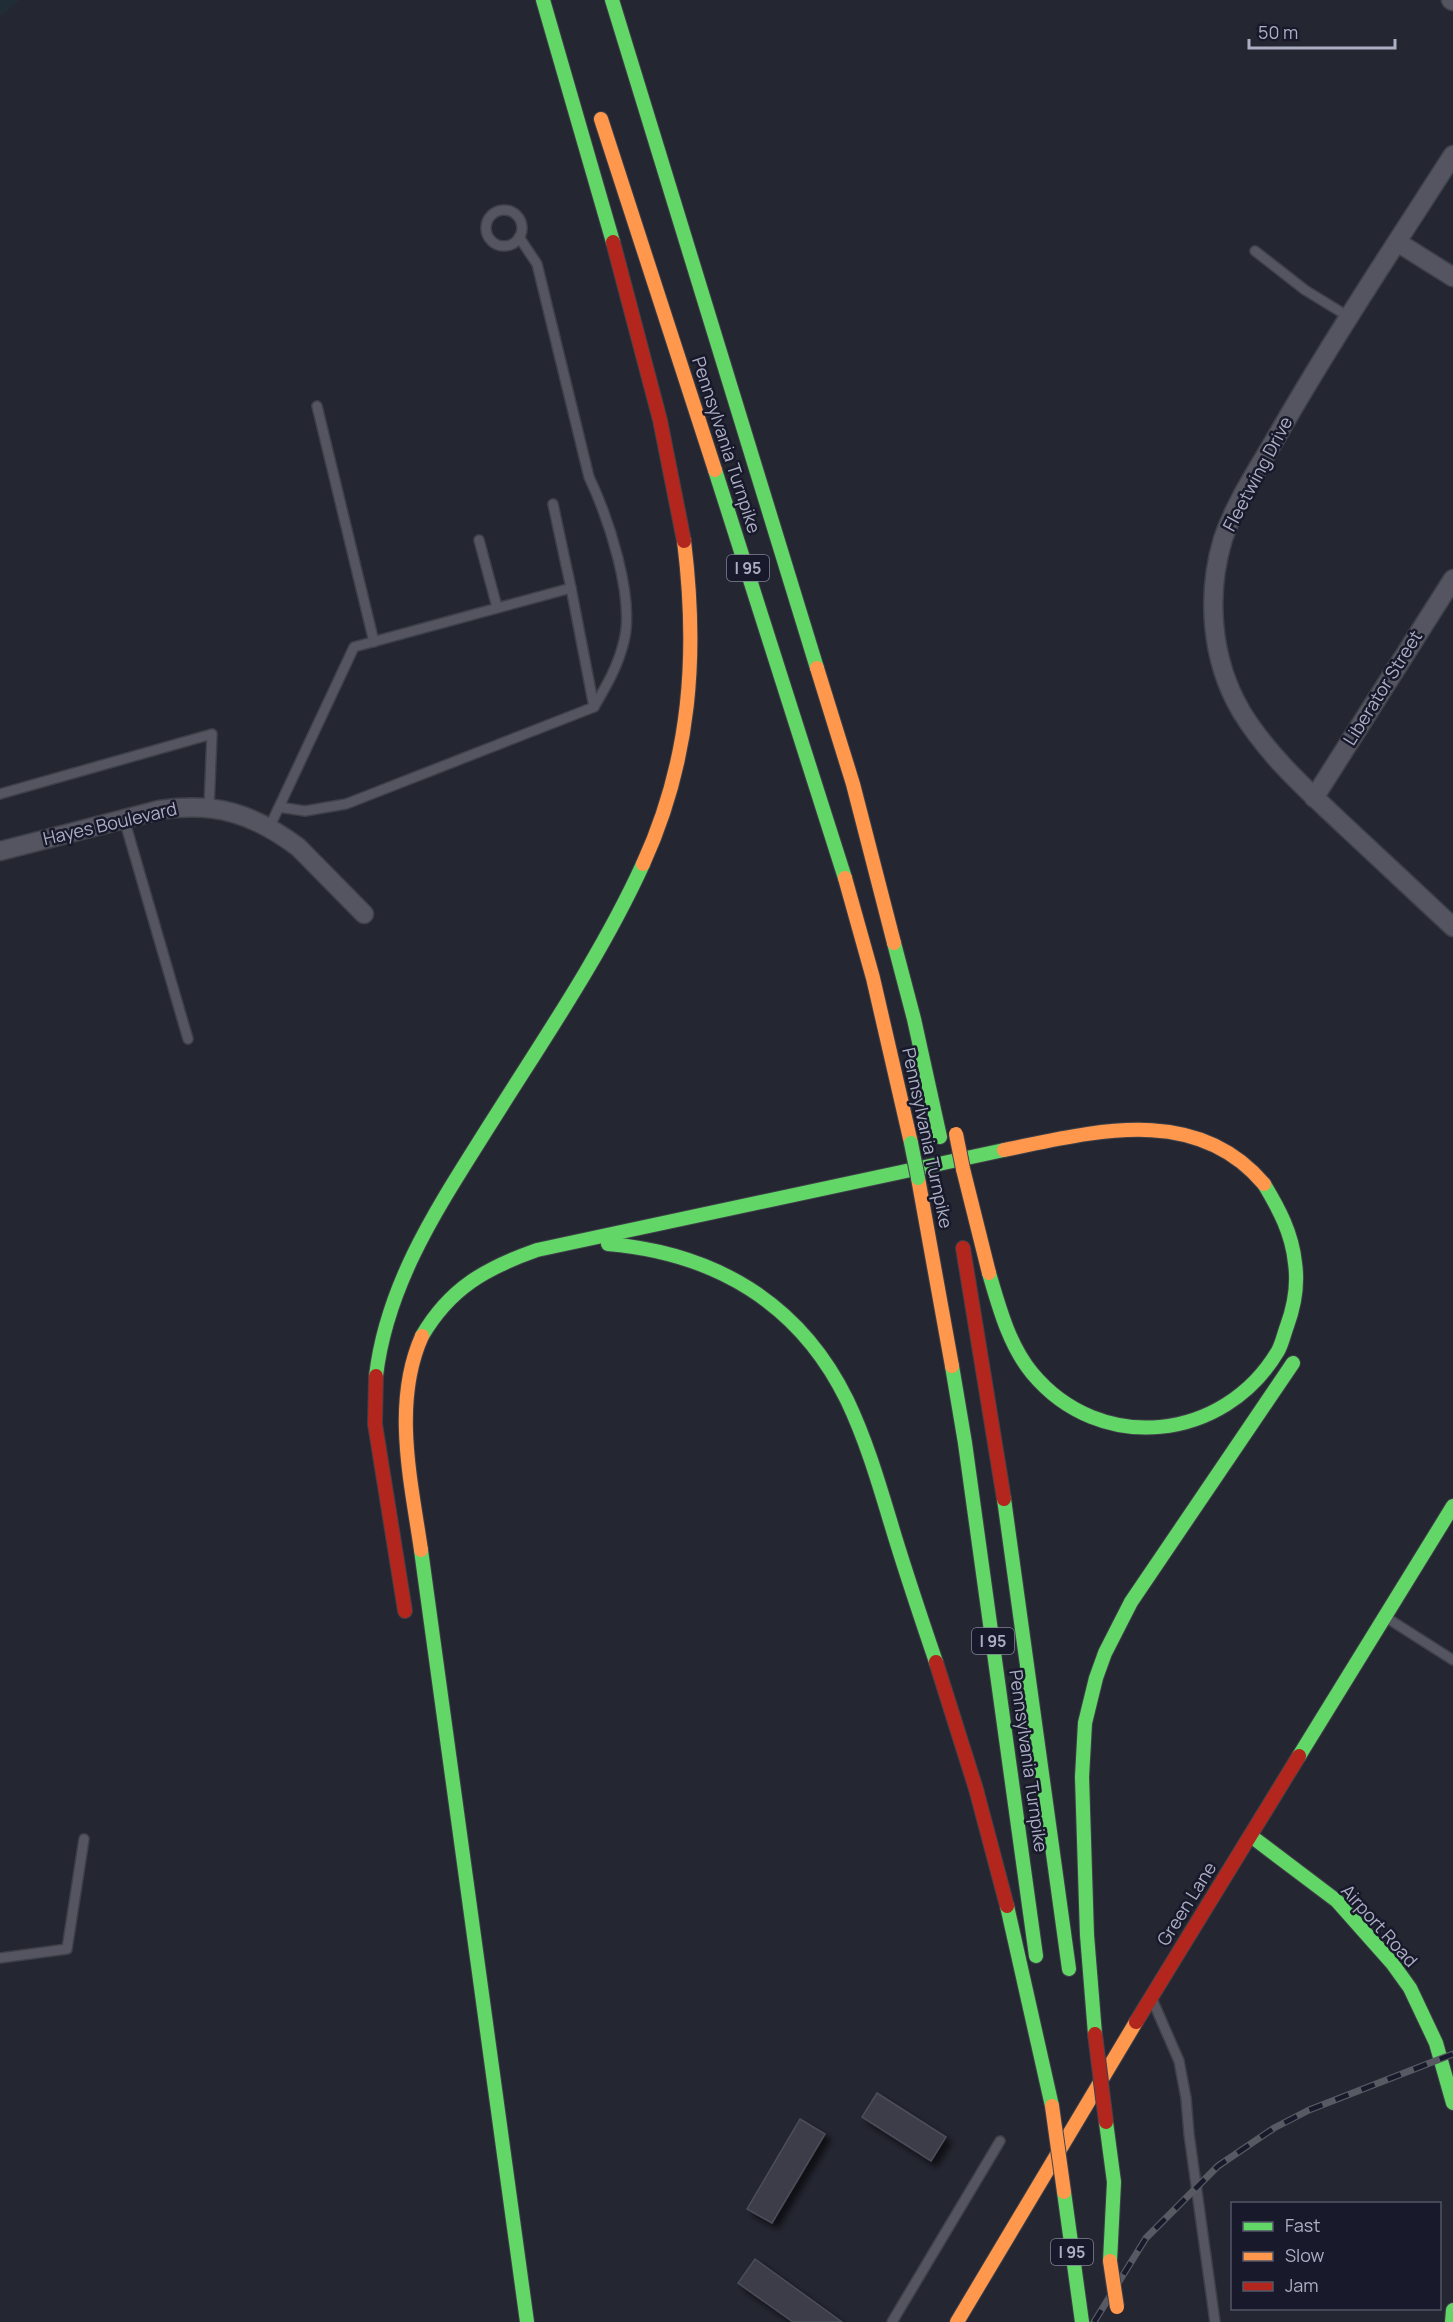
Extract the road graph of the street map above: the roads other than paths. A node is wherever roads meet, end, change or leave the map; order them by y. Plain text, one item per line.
1 (543, 0) edge
2 (612, 0) edge
3 (596, 102) dead end
4 (1453, 155) edge
5 (519, 237) junction
6 (1397, 242) junction
7 (1254, 251) dead end
8 (1453, 277) edge
9 (1349, 317) junction
10 (316, 406) dead end
11 (553, 504) dead end
12 (479, 540) dead end
13 (1453, 579) edge
14 (794, 587) junction
15 (571, 588) junction
16 (497, 607) junction
17 (374, 642) junction
18 (828, 655) dead end
19 (594, 707) junction
20 (0, 794) edge
21 (1314, 798) junction
22 (208, 807) junction
23 (279, 807) junction
24 (124, 819) junction
25 (269, 828) junction
26 (0, 851) edge
27 (364, 914) dead end
28 (1453, 927) edge
29 (188, 1040) dead end
30 (955, 1129) dead end
31 (975, 1141) dead end
32 (894, 1158) dead end
33 (948, 1172) dead end
34 (961, 1239) dead end
35 (570, 1243) junction
36 (1300, 1349) dead end
37 (394, 1354) dead end
38 (1453, 1506) edge
39 (391, 1512) junction
40 (1385, 1617) junction
41 (407, 1624) dead end
42 (1453, 1660) edge
43 (1251, 1836) junction
44 (84, 1839) dead end
45 (0, 1958) edge
46 (1037, 1965) dead end
47 (1072, 1987) dead end
48 (1039, 1989) dead end
49 (1151, 1996) junction
50 (1084, 2078) dead end
51 (1453, 2103) edge
52 (1052, 2106) junction
53 (1090, 2122) dead end
54 (999, 2141) dead end
55 (1100, 2190) dead end
56 (1110, 2261) junction
57 (1453, 2310) edge
58 (1081, 2317) edge
59 (527, 2322) edge
60 (892, 2322) edge
61 (957, 2322) edge
62 (1119, 2322) edge
63 (1215, 2322) edge
64 (1452, 2322) edge

1 - 39 main road
2 - 14 main road, Pennsylvania Turnpike / I 95
3 - 46 main road, Pennsylvania Turnpike / I 95, bridge
4 - 6 street, Fleetwing Drive
5 - 5 lane
5 - 19 lane
6 - 8 street
6 - 9 street, Fleetwing Drive
7 - 9 lane
9 - 21 street, Fleetwing Drive
10 - 17 lane
11 - 15 lane
12 - 16 lane
13 - 21 street, Liberator Street
14 - 18 main road
14 - 33 main road, Pennsylvania Turnpike / I 95
15 - 16 lane
15 - 19 lane
16 - 17 lane
17 - 23 lane
19 - 23 lane
20 - 22 lane
21 - 28 street, Fleetwing Drive
22 - 24 street, Hayes Boulevard
22 - 25 street, Hayes Boulevard
23 - 25 lane
24 - 26 street, Hayes Boulevard
24 - 29 lane
25 - 27 street, Hayes Boulevard
30 - 35 main road, bridge
31 - 32 main road
34 - 47 main road, Pennsylvania Turnpike / I 95
35 - 52 main road
35 - 59 main road
36 - 56 main road, bridge
37 - 39 main road
38 - 40 main road, Green Lane
39 - 41 main road
40 - 42 lane
40 - 43 main road, Green Lane
43 - 49 main road, Green Lane
43 - 51 main road, Airport Road
44 - 45 lane
48 - 52 main road, I 95
49 - 61 main road, Green Lane
49 - 63 lane
50 - 53 main road
52 - 58 main road, I 95, bridge
54 - 60 lane
55 - 56 main road, I 95
56 - 62 main road, I 95, bridge
57 - 64 main road

